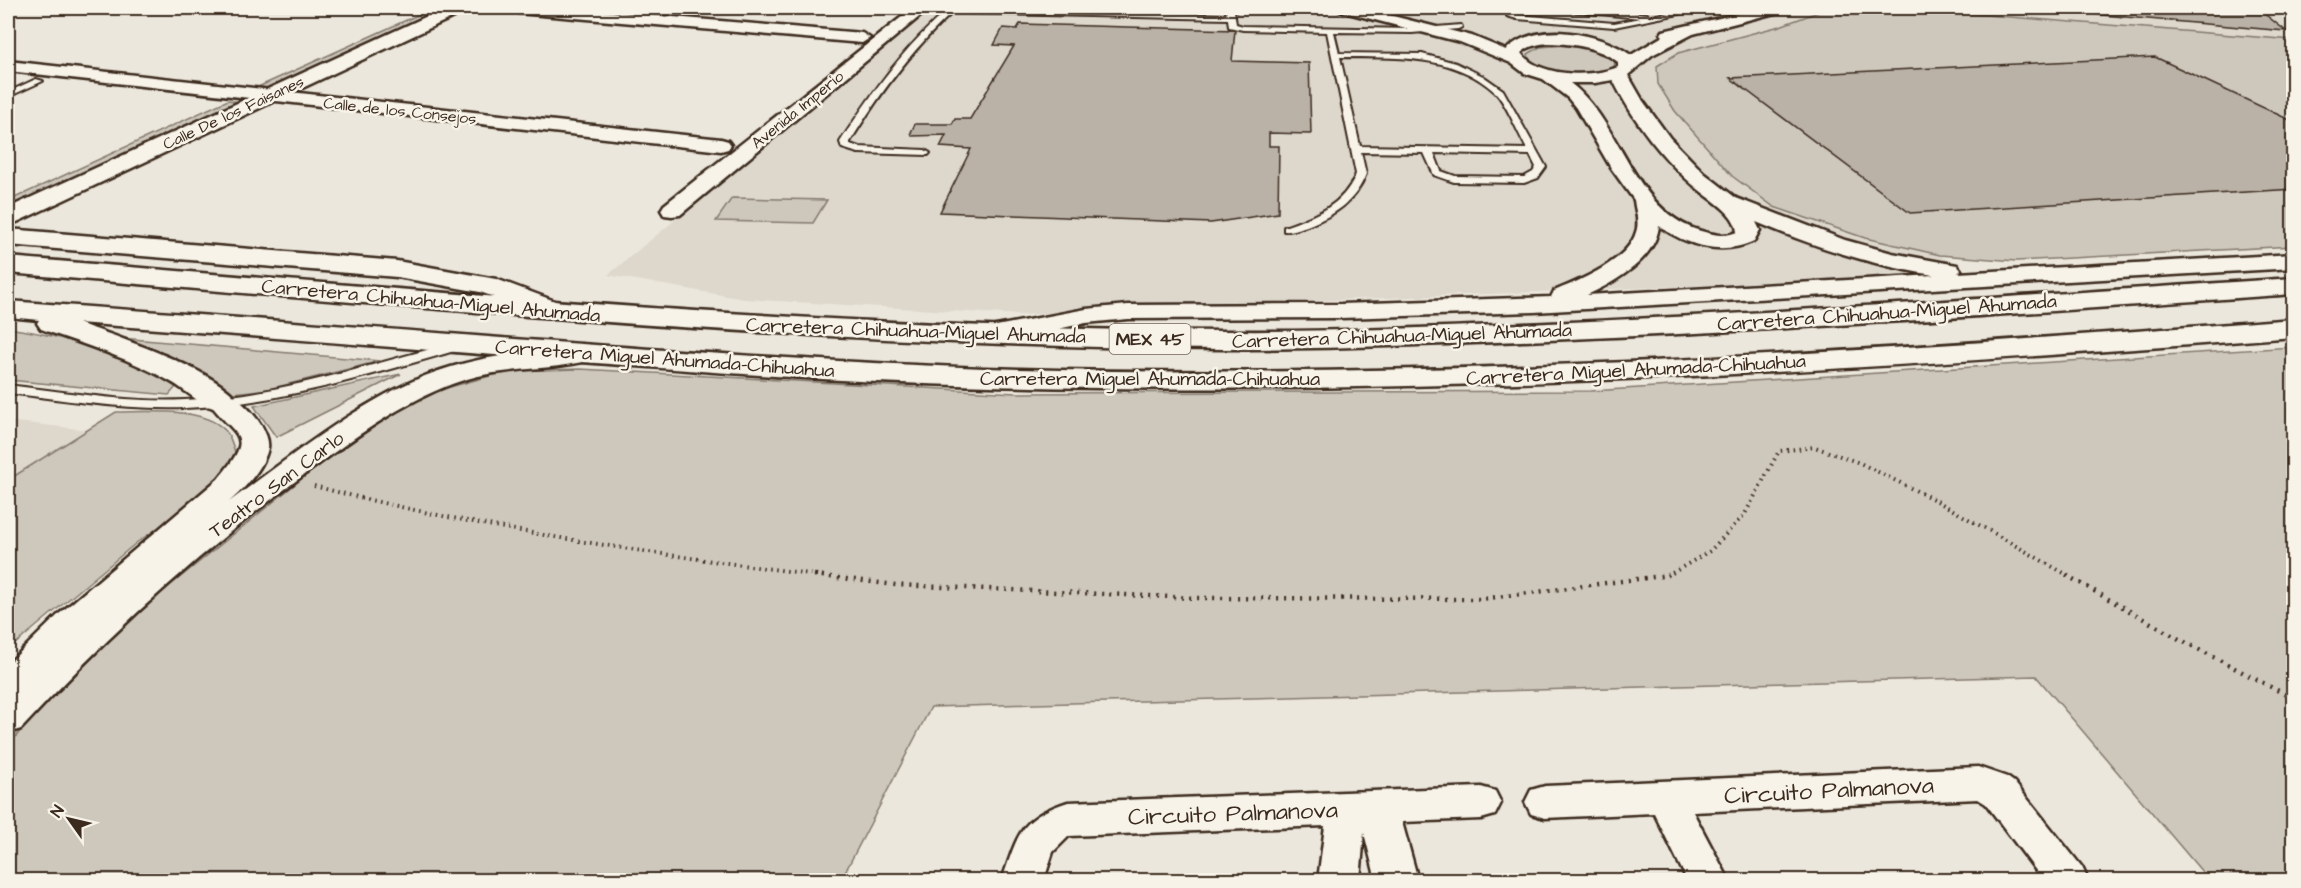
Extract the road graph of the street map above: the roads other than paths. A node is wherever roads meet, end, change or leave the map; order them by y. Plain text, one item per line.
1 (426, 8) edge
2 (458, 8) edge
3 (518, 8) edge
4 (922, 8) edge
5 (1229, 8) edge
6 (1345, 8) edge
7 (1383, 8) edge
8 (1512, 8) edge
9 (1557, 8) edge
10 (1705, 8) edge
11 (1778, 8) edge
12 (952, 9) edge
13 (1231, 17) junction
14 (1662, 17) junction
15 (1458, 27) junction
16 (1330, 30) junction
17 (1437, 30) junction
18 (1687, 32) junction
19 (862, 38) dead end
20 (1537, 39) junction
21 (1569, 39) junction
22 (1336, 55) junction
23 (1514, 59) junction
24 (8, 66) edge
25 (1623, 70) junction
26 (1548, 74) junction
27 (8, 89) edge
28 (236, 92) junction
29 (8, 95) edge
30 (267, 95) junction
31 (721, 145) dead end
32 (1357, 149) junction
33 (1428, 150) junction
34 (1534, 152) junction
35 (925, 153) dead end
36 (8, 195) edge
37 (1644, 201) junction
38 (1728, 202) junction
39 (672, 210) dead end
40 (8, 217) edge
41 (1288, 229) dead end
42 (8, 237) edge
43 (2294, 261) edge
44 (8, 265) edge
45 (2009, 277) junction
46 (2294, 286) edge
47 (1534, 305) junction
48 (10, 309) edge
49 (553, 310) junction
50 (2294, 328) edge
51 (989, 335) junction
52 (467, 343) junction
53 (599, 354) junction
54 (8, 389) edge
55 (223, 402) junction
56 (8, 685) edge
57 (8, 719) edge
58 (1666, 798) junction
59 (1545, 802) dead end
60 (1481, 803) dead end
61 (1363, 808) junction
62 (1023, 880) edge
63 (1339, 880) edge
64 (1397, 880) edge
65 (1708, 880) edge
66 (2067, 880) edge

1 - 28 main road, Calle De los Faisanes
2 - 30 main road, Calle De los Faisanes
3 - 19 street
4 - 39 street, Avenida Imperio
5 - 13 lane
6 - 17 street
7 - 15 street
8 - 14 lane
9 - 14 lane
10 - 14 lane
11 - 18 street
12 - 13 lane
12 - 35 lane
13 - 16 lane
15 - 17 lane
15 - 20 street
16 - 17 lane
16 - 22 lane
17 - 23 street
18 - 21 street
18 - 25 street
20 - 21 street
20 - 23 street
21 - 25 street
22 - 32 lane
22 - 34 lane
23 - 26 street
24 - 28 street, Calle de los Consejos
25 - 26 street
25 - 38 street
26 - 37 street
27 - 29 lane
28 - 30 street, Calle de los Consejos
28 - 36 main road, Calle De los Faisanes
30 - 31 street, Calle de los Consejos
30 - 40 main road, Calle De los Faisanes
32 - 33 lane
32 - 41 lane
33 - 34 lane
33 - 34 lane
37 - 38 street
37 - 47 street
38 - 45 street
42 - 49 main road
43 - 45 street
44 - 49 main road, Carretera Chihuahua-Miguel Ahumada / MEX 45
45 - 47 street
46 - 51 main road, Carretera Chihuahua-Miguel Ahumada / MEX 45
47 - 51 street
48 - 52 main road, Carretera Miguel Ahumada-Chihuahua / MEX 45
48 - 55 main road
49 - 51 main road, Carretera Chihuahua-Miguel Ahumada / MEX 45
50 - 53 main road, Carretera Miguel Ahumada-Chihuahua / MEX 45
52 - 53 main road, Carretera Miguel Ahumada-Chihuahua / MEX 45
52 - 55 lane
53 - 57 street, Teatro San Carlo
54 - 55 lane
55 - 56 street, Teatro San Carlo
58 - 59 street, Circuito Palmanova
58 - 65 street
58 - 66 street, Circuito Palmanova
60 - 61 street, Circuito Palmanova
61 - 62 street, Circuito Palmanova
61 - 63 street
61 - 64 street

